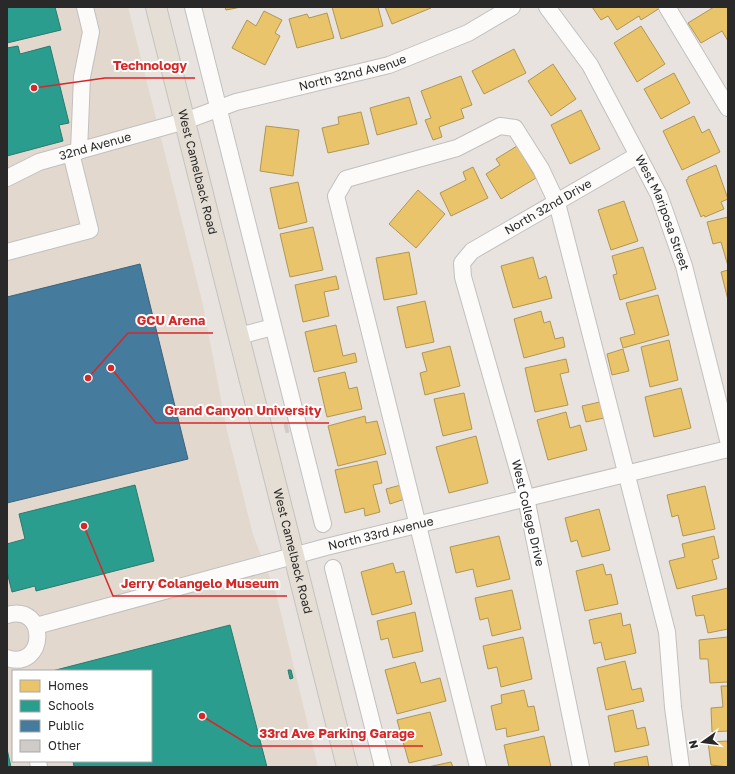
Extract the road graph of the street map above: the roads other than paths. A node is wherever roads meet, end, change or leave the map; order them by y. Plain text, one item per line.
1 (85, 7) edge
2 (156, 7) edge
3 (193, 7) edge
4 (512, 7) edge
5 (547, 7) edge
6 (667, 7) edge
7 (728, 108) edge
8 (219, 109) junction
9 (185, 121) junction
10 (75, 152) junction
11 (638, 155) junction
12 (7, 178) edge
13 (557, 203) junction
14 (7, 252) edge
15 (462, 263) joint
16 (273, 326) junction
17 (239, 336) junction
18 (728, 440) edge
19 (728, 449) edge
20 (626, 474) junction
21 (526, 498) junction
22 (323, 524) dead end
23 (418, 525) junction
24 (294, 555) junction
25 (333, 568) dead end
26 (7, 615) edge
27 (36, 626) junction
28 (11, 663) edge
29 (347, 767) edge
30 (384, 767) edge
31 (478, 767) edge
32 (581, 767) edge
33 (681, 767) edge

1 - 10 street
2 - 9 main road, West Camelback Road
3 - 8 street
4 - 8 street, North 32nd Avenue
5 - 11 street, West Mariposa Street
6 - 7 street
8 - 9 street, North 32nd Avenue
8 - 16 street
9 - 10 street, 32nd Avenue
9 - 17 main road, West Camelback Road
10 - 12 street, 32nd Avenue
10 - 14 street
11 - 13 street, North 32nd Drive
11 - 18 street, West Mariposa Street
13 - 15 street, North 32nd Drive
13 - 20 street
13 - 23 street
15 - 21 street, West College Drive
16 - 17 street
16 - 22 street
17 - 24 main road, West Camelback Road
19 - 20 street, North 33rd Avenue
20 - 21 street, North 33rd Avenue
20 - 33 street
21 - 23 street, North 33rd Avenue
21 - 32 street, West College Drive
23 - 24 street, North 33rd Avenue
23 - 31 street
24 - 27 street, North 33rd Avenue
24 - 29 main road, West Camelback Road
25 - 30 street
26 - 27 street
27 - 28 street

